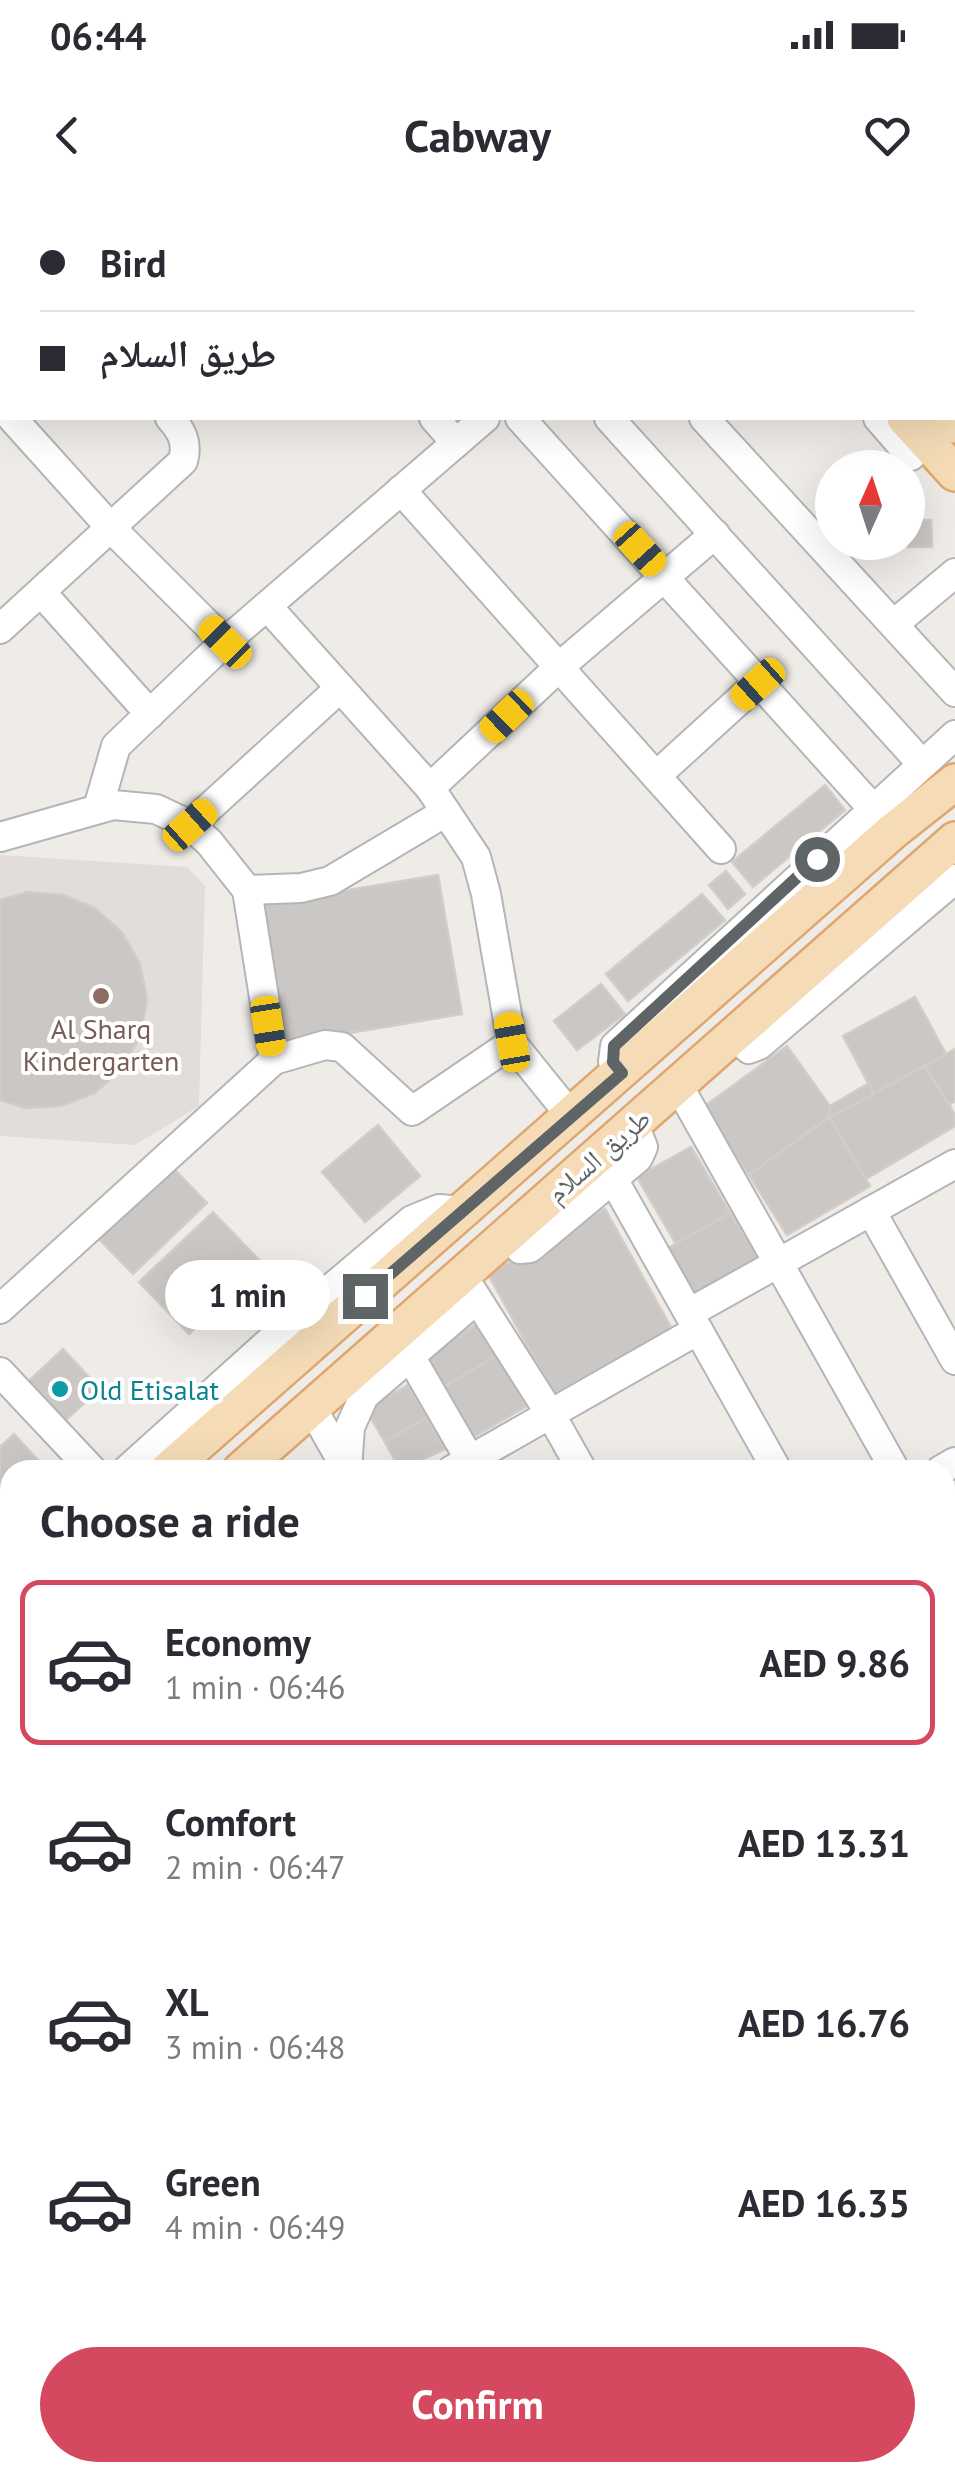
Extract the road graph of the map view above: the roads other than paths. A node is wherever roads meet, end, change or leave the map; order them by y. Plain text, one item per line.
1 (14, 420) edge
2 (171, 420) edge
3 (436, 420) edge
4 (484, 420) edge
5 (522, 420) edge
6 (611, 420) edge
7 (706, 420) edge
8 (892, 420) edge
9 (456, 443) junction
10 (908, 450) edge
11 (955, 473) edge
12 (401, 490) junction
13 (111, 528) junction
14 (714, 534) junction
15 (955, 572) edge
16 (664, 576) junction
17 (40, 592) junction
18 (267, 606) junction
19 (894, 624) junction
20 (0, 629) edge
21 (225, 642) junction
22 (558, 667) junction
23 (758, 684) junction
24 (340, 688) junction
25 (955, 692) edge
26 (150, 714) junction
27 (955, 735) edge
28 (922, 764) junction
29 (656, 776) junction
30 (955, 782) edge
31 (430, 788) junction
32 (98, 808) junction
33 (446, 812) junction
34 (883, 819) junction
35 (190, 825) junction
36 (0, 837) edge
37 (721, 849) dead end
38 (948, 876) edge
39 (246, 890) junction
40 (512, 1042) junction
41 (274, 1060) junction
42 (678, 1085) junction
43 (570, 1116) junction
44 (955, 1164) edge
45 (606, 1166) junction
46 (870, 1211) junction
47 (778, 1264) junction
48 (470, 1287) junction
49 (0, 1309) edge
50 (693, 1322) junction
51 (410, 1356) junction
52 (955, 1360) edge
53 (0, 1372) edge
54 (357, 1385) junction
55 (236, 1390) junction
56 (312, 1408) junction
57 (551, 1415) junction
58 (83, 1460) edge
59 (140, 1460) edge
60 (176, 1460) edge
61 (265, 1460) edge
62 (341, 1460) edge
63 (348, 1460) edge
64 (459, 1460) edge
65 (470, 1460) edge
66 (576, 1460) edge
67 (770, 1460) edge
68 (889, 1460) edge

1 - 13 street
2 - 13 street
3 - 9 street
4 - 9 street
5 - 16 street
6 - 14 street
7 - 19 street
8 - 10 street
8 - 11 main road
9 - 12 street
12 - 18 street
12 - 22 street
13 - 17 street
13 - 21 street
14 - 16 street
14 - 28 street
15 - 19 street
16 - 22 street
16 - 23 street
17 - 20 street
17 - 26 street
18 - 21 street
18 - 24 street
19 - 25 street
21 - 26 street
22 - 29 street
22 - 31 street
23 - 29 street
23 - 34 street
24 - 31 street
24 - 35 street
26 - 32 street
27 - 28 street
28 - 34 street
29 - 37 street
30 - 34 main road, طريق السلام
31 - 33 street
32 - 35 street
32 - 36 street
33 - 39 street
33 - 40 street
34 - 43 main road, طريق السلام
35 - 39 street
38 - 42 main road, طريق السلام
39 - 41 street
40 - 41 street
40 - 43 street
41 - 49 street
42 - 45 main road, طريق السلام
42 - 47 street
43 - 55 main road, طريق السلام
44 - 46 street
45 - 48 main road, طريق السلام
45 - 50 street
46 - 47 street
46 - 52 street
47 - 50 street
47 - 68 street
48 - 51 street
48 - 54 main road, طريق السلام
48 - 57 street
50 - 57 street
50 - 67 street
51 - 54 street
51 - 64 street
53 - 58 street
54 - 56 main road, طريق السلام
54 - 63 street
55 - 59 street
55 - 60 main road, طريق السلام
56 - 61 main road, طريق السلام
56 - 62 street
57 - 65 street
57 - 66 street

